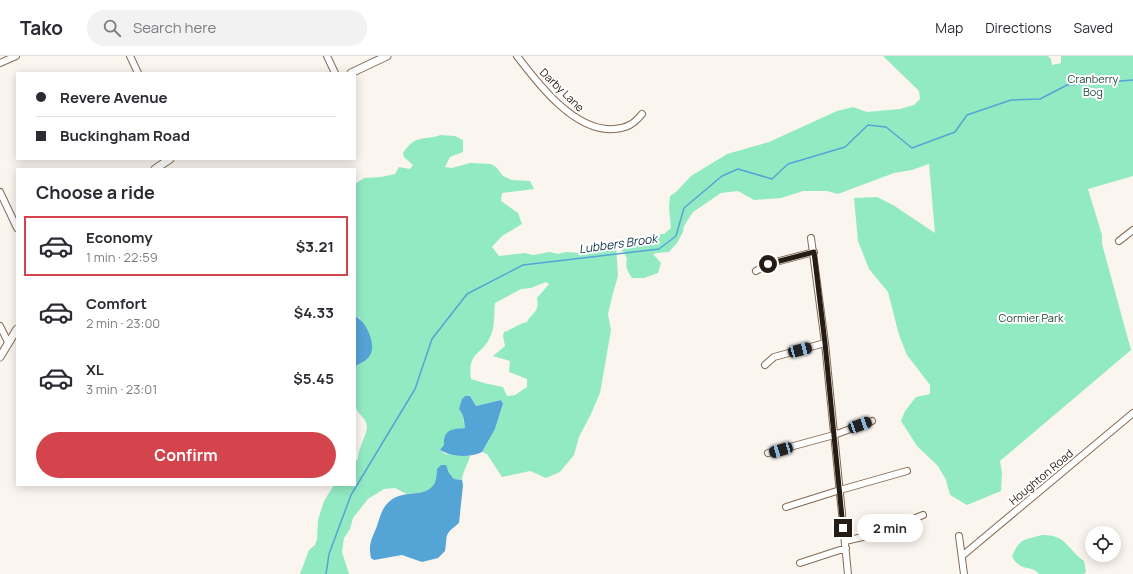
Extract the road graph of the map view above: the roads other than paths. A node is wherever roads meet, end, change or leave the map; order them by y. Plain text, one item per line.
1 (16, 56) edge
2 (130, 56) edge
3 (327, 56) edge
4 (387, 56) edge
5 (518, 56) edge
6 (3, 60) edge
7 (138, 72) edge
8 (335, 72) edge
9 (353, 72) edge
10 (642, 114) dead end
11 (168, 160) edge
12 (156, 168) edge
13 (0, 192) edge
14 (16, 226) edge
15 (1133, 230) edge
16 (811, 238) dead end
17 (1119, 241) dead end
18 (814, 252) junction
19 (756, 271) dead end
20 (0, 326) edge
21 (16, 330) edge
22 (8, 342) junction
23 (825, 343) junction
24 (0, 357) edge
25 (764, 365) dead end
26 (1133, 413) edge
27 (872, 421) dead end
28 (834, 435) junction
29 (768, 453) dead end
30 (907, 471) dead end
31 (840, 490) junction
32 (786, 507) dead end
33 (922, 515) dead end
34 (959, 536) dead end
35 (844, 541) junction
36 (846, 548) junction
37 (962, 556) junction
38 (800, 563) dead end
39 (848, 574) edge
40 (964, 574) edge

1 - 6 street
2 - 7 street
3 - 8 street
4 - 9 street
5 - 10 street, Darby Lane
11 - 12 street
13 - 14 street
15 - 17 street
16 - 18 street
18 - 19 street
18 - 23 street
20 - 22 street
21 - 22 street
22 - 24 street
23 - 25 street
23 - 28 street
26 - 37 street, Houghton Road
27 - 28 street
28 - 29 street
28 - 31 street
30 - 31 street
31 - 32 street
31 - 35 street
33 - 35 street
34 - 37 street
35 - 36 street
36 - 38 street
36 - 39 street
37 - 40 street

